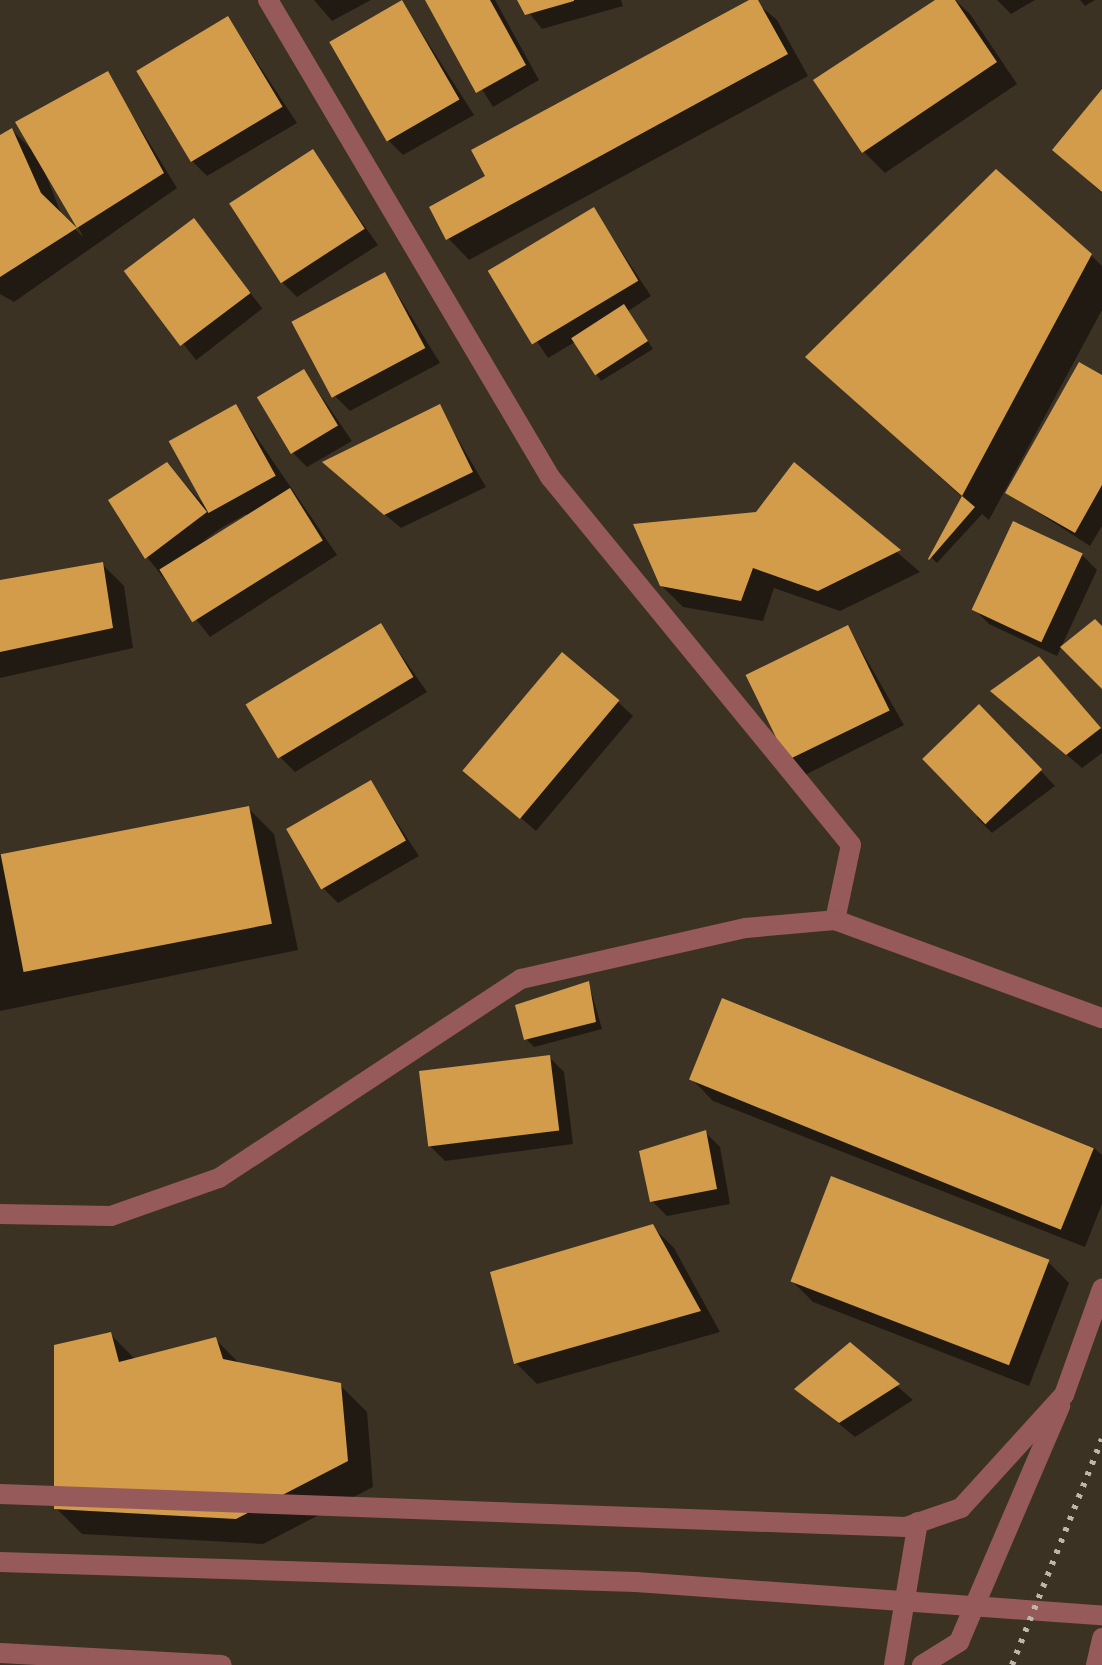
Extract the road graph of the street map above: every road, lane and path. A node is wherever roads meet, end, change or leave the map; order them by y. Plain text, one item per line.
1 (268, 0) edge
2 (835, 920) junction
3 (1102, 1018) edge
4 (0, 1214) edge
5 (1102, 1289) edge
6 (1064, 1395) junction
7 (0, 1494) edge
8 (918, 1522) junction
9 (0, 1562) edge
10 (1102, 1615) edge
11 (1102, 1638) edge
12 (0, 1653) edge
13 (222, 1665) edge
14 (894, 1665) edge
15 (922, 1665) edge
16 (1096, 1665) edge

1 - 2 street
2 - 3 street
2 - 4 street
5 - 6 street
6 - 8 street
6 - 15 street
7 - 8 street
8 - 14 street
9 - 10 street
11 - 16 street
12 - 13 street

